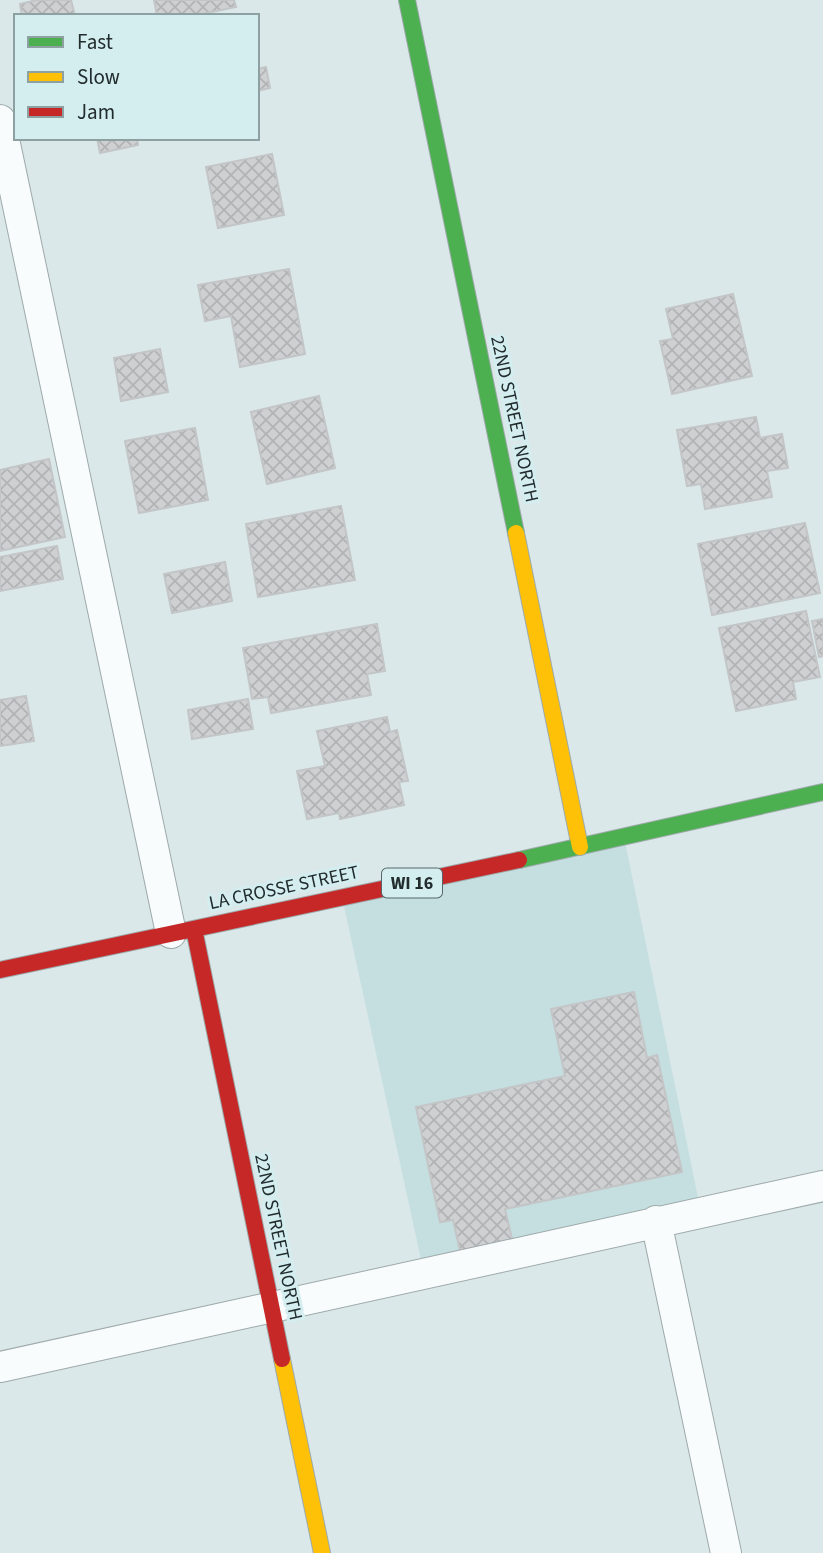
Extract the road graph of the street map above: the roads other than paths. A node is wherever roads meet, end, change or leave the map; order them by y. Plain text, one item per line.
1 (407, 0) edge
2 (0, 120) edge
3 (823, 793) edge
4 (580, 847) junction
5 (183, 931) junction
6 (0, 970) edge
7 (823, 1186) edge
8 (656, 1221) junction
9 (271, 1307) junction
10 (0, 1367) edge
11 (322, 1553) edge
12 (726, 1553) edge

1 - 4 street, 22ND STREET NORTH
2 - 5 lane
3 - 4 street, LA CROSSE STREET / WI 16
4 - 5 street, LA CROSSE STREET / WI 16
5 - 6 street, LA CROSSE STREET / WI 16
5 - 9 street, 22ND STREET NORTH
7 - 8 lane
8 - 9 lane
8 - 12 lane
9 - 10 lane
9 - 11 street, 22ND STREET NORTH

